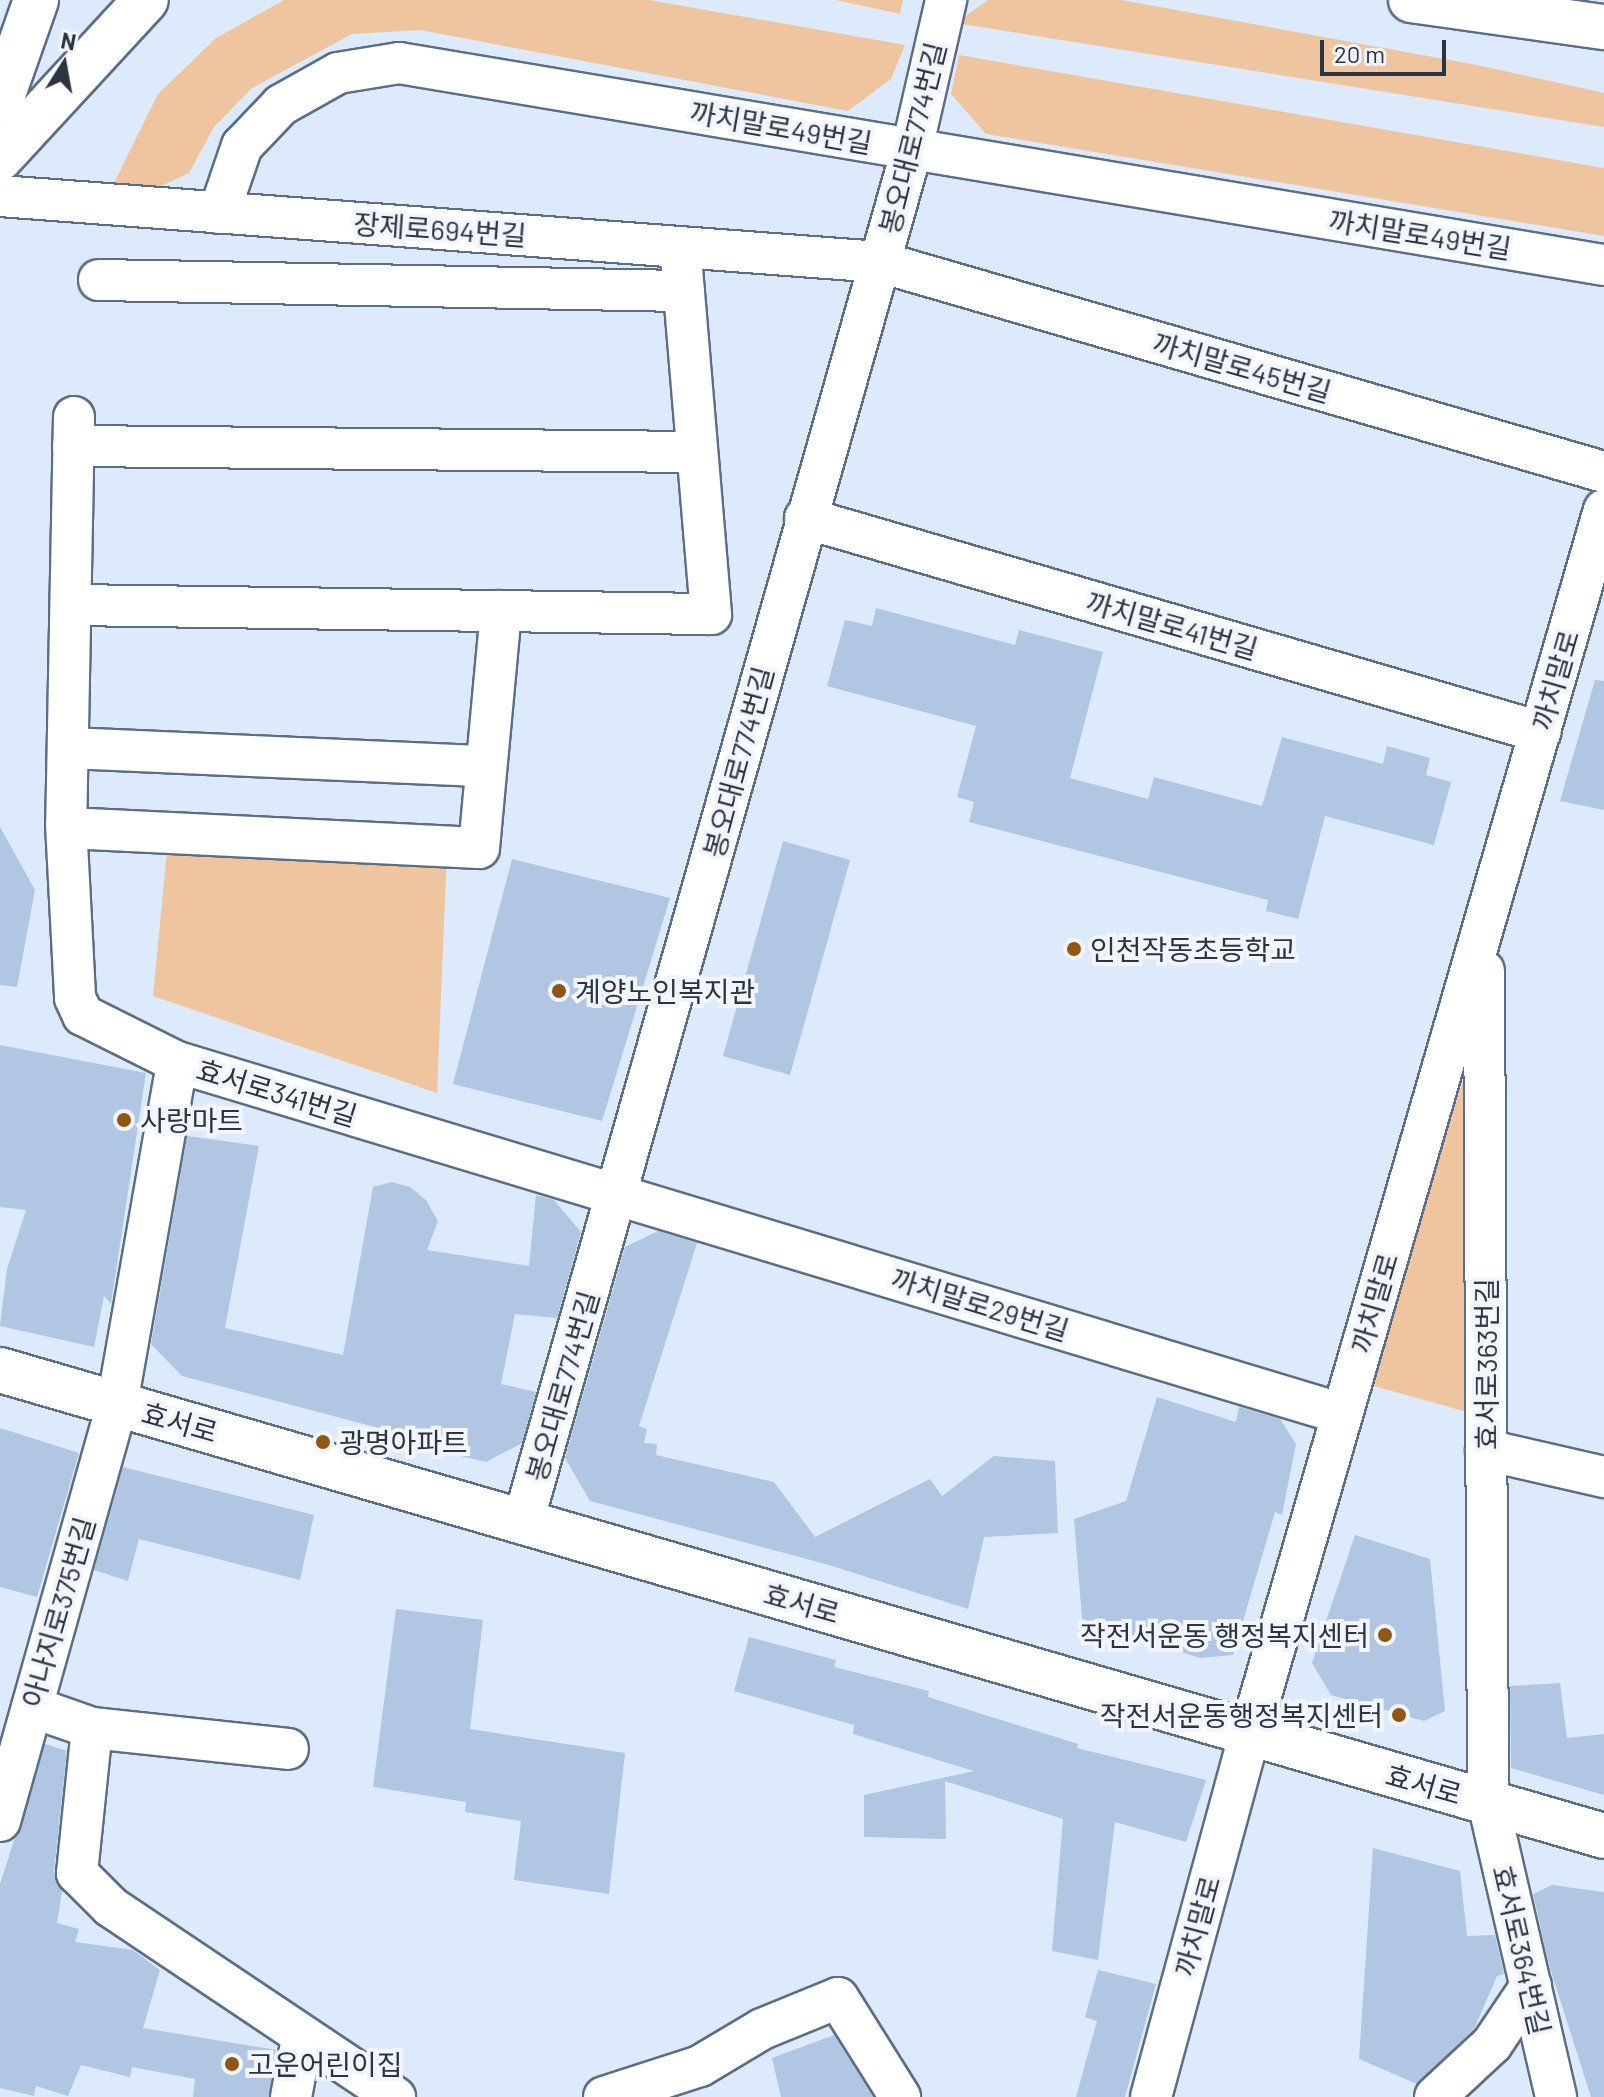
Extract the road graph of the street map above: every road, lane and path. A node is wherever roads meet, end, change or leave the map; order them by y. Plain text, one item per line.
1 (36, 0) edge
2 (146, 0) edge
3 (946, 0) edge
4 (1411, 0) edge
5 (1604, 27) edge
6 (0, 103) edge
7 (912, 149) junction
8 (0, 158) edge
9 (0, 196) edge
10 (219, 213) junction
11 (680, 247) junction
12 (880, 262) junction
13 (1604, 265) edge
14 (99, 280) dead end
15 (684, 291) junction
16 (697, 452) junction
17 (1604, 472) edge
18 (1604, 510) edge
19 (805, 518) junction
20 (71, 605) junction
21 (501, 611) junction
22 (1540, 732) junction
23 (69, 748) junction
24 (485, 766) junction
25 (68, 828) junction
26 (1484, 927) junction
27 (177, 1062) junction
28 (619, 1193) junction
29 (0, 1370) edge
30 (117, 1404) junction
31 (1342, 1414) junction
32 (1486, 1450) junction
33 (1604, 1477) edge
34 (523, 1522) junction
35 (32, 1707) junction
36 (92, 1728) junction
37 (1250, 1733) junction
38 (288, 1749) dead end
39 (1488, 1802) junction
40 (0, 1821) edge
41 (1604, 1836) edge
42 (1531, 1986) junction
43 (302, 2039) junction
44 (291, 2097) edge
45 (395, 2097) edge
46 (604, 2097) edge
47 (900, 2097) edge
48 (1151, 2097) edge
49 (1435, 2097) edge
50 (1556, 2097) edge

1 - 6 street
2 - 8 street
3 - 7 street, 봉오대로774번길
4 - 5 street
7 - 10 street, 까치말로49번길
7 - 12 street, 봉오대로774번길
7 - 13 street, 까치말로49번길
9 - 10 street, 장제로694번길
10 - 11 street, 장제로694번길
11 - 12 street, 장제로694번길
11 - 15 street
12 - 17 street, 까치말로45번길
12 - 19 street, 봉오대로774번길
14 - 15 street
15 - 16 street
16 - 20 street
16 - 21 street
18 - 22 street, 까치말로
19 - 22 street, 까치말로41번길
19 - 28 street, 봉오대로774번길
20 - 21 street
20 - 23 street
21 - 24 street
22 - 26 street, 까치말로
23 - 24 street
23 - 25 street
24 - 25 street
25 - 27 street
26 - 31 street, 까치말로
26 - 32 street, 효서로363번길
27 - 28 street, 효서로341번길
27 - 30 street, 효서로341번길
28 - 31 street, 까치말로29번길
28 - 34 street, 봉오대로774번길
29 - 30 street, 효서로
30 - 34 street, 효서로
30 - 35 street, 아나지로375번길
31 - 37 street, 까치말로
32 - 33 street
32 - 39 street, 효서로363번길
34 - 37 street, 효서로
35 - 36 street
35 - 40 street, 아나지로375번길
36 - 38 street
36 - 43 street
37 - 39 street, 효서로
37 - 48 street, 까치말로
39 - 41 street, 효서로
39 - 42 street, 효서로364번길
42 - 49 street
42 - 50 street, 효서로364번길
43 - 44 street
43 - 45 street
46 - 47 street

